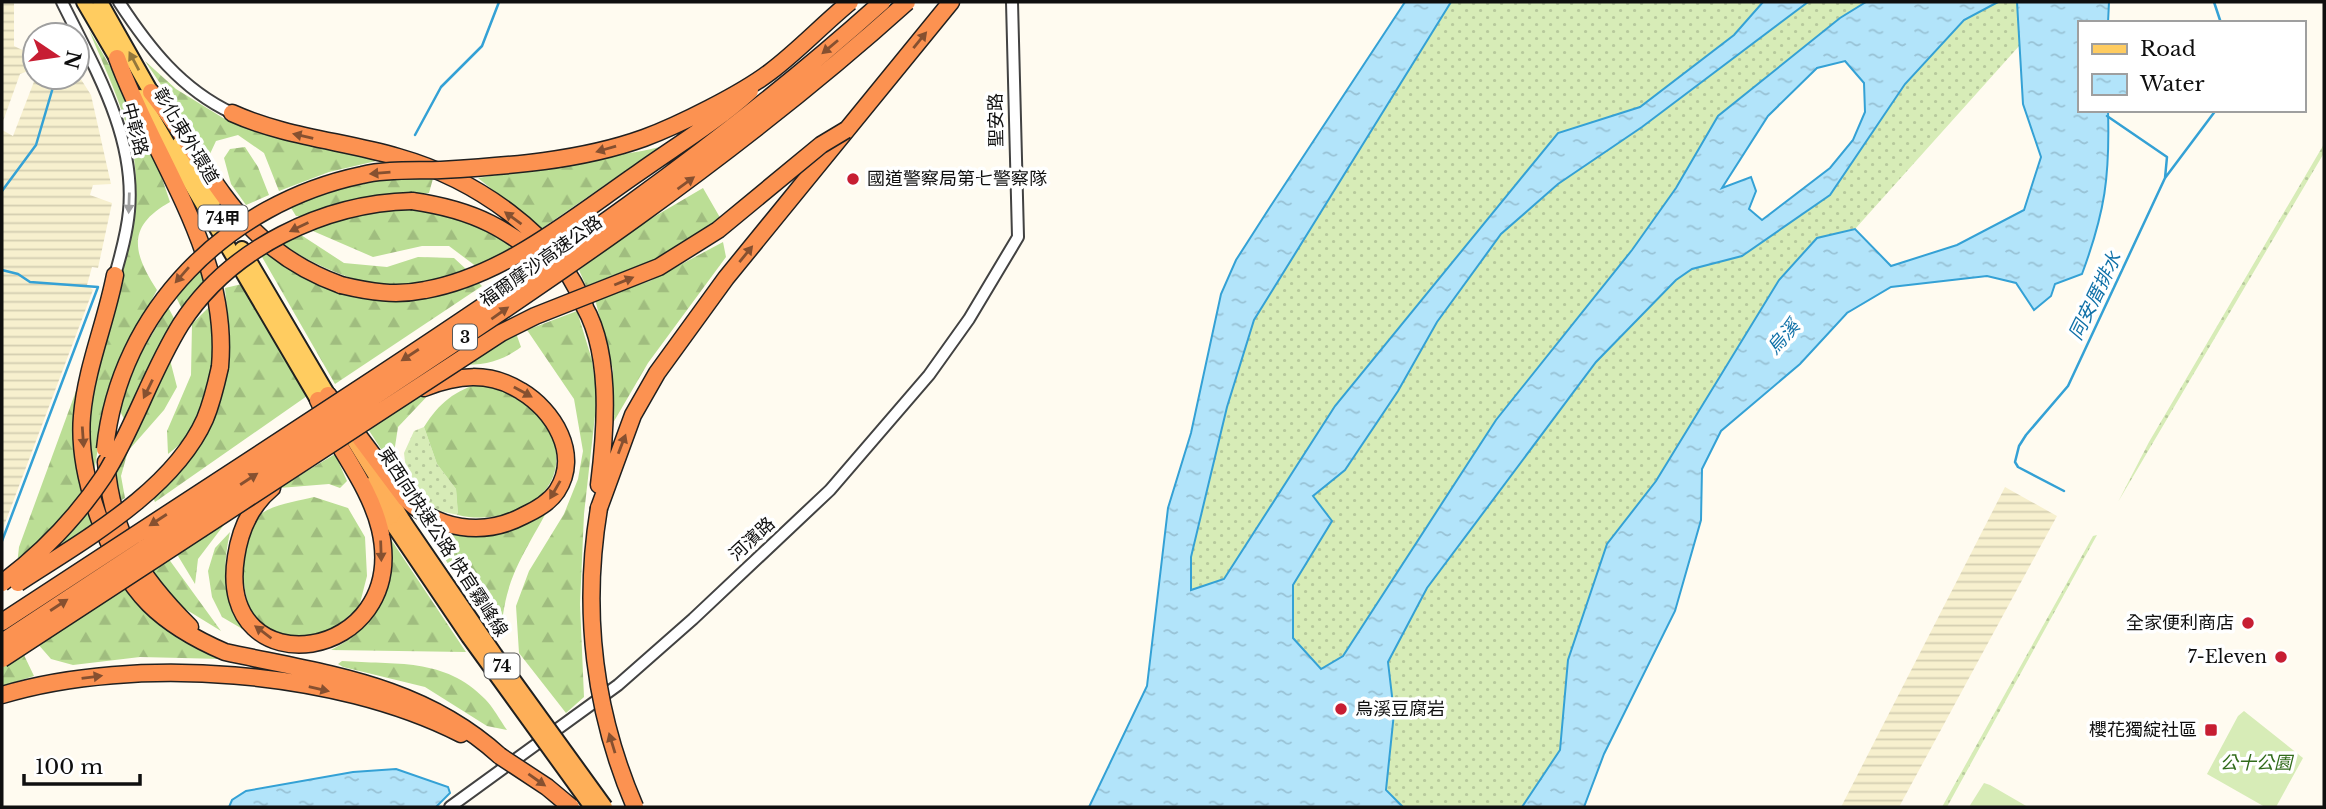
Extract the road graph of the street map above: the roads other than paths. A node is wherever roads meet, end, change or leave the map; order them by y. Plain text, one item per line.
1 (62, 2) edge
2 (84, 2) edge
3 (100, 2) edge
4 (119, 2) edge
5 (850, 2) edge
6 (881, 2) edge
7 (907, 2) edge
8 (951, 2) edge
9 (1012, 2) edge
10 (117, 58) junction
11 (770, 72) junction
12 (151, 92) junction
13 (232, 113) joint
14 (846, 130) junction
15 (1018, 237) joint
16 (115, 275) joint
17 (585, 307) junction
18 (323, 397) junction
19 (391, 407) junction
20 (303, 464) junction
21 (599, 508) junction
22 (400, 525) junction
23 (2, 583) edge
24 (2, 594) edge
25 (2, 622) edge
26 (2, 642) edge
27 (206, 644) junction
28 (2, 659) edge
29 (2, 695) edge
30 (500, 756) junction
31 (450, 807) edge
32 (570, 807) edge
33 (592, 807) edge
34 (605, 807) edge
35 (635, 807) edge

1 -> 16 street, 中彰路
2 - 10 main road, 彰化東外環道 / 74甲
12 -> 3 main road, 彰化東外環道 / 74甲
4 - 13 street
5 - 11 highway, bridge
6 -> 25 highway, 福爾摩沙高速公路 / 3, bridge
26 -> 7 highway, 福爾摩沙高速公路 / 3, bridge
14 -> 8 highway
9 - 15 street, 聖安路
10 - 18 main road, 彰化東外環道 / 74甲
10 - 24 highway, bridge
11 - 12 highway, bridge
11 -> 27 highway, bridge
12 - 18 main road, 彰化東外環道 / 74甲
17 -> 13 highway
19 -> 14 highway, bridge
21 -> 14 highway, bridge
15 - 31 street, 河濱路
16 -> 27 highway
17 - 21 highway
17 -> 23 highway, bridge
19 -> 18 highway, bridge
18 -> 20 highway, bridge
18 - 22 highway, 東西向快速公路 快官霧峰線 / 74
19 - 20 highway, bridge
20 - 28 highway, bridge
35 -> 21 highway, bridge
22 - 33 highway, 東西向快速公路 快官霧峰線 / 74, bridge
22 - 34 highway, 東西向快速公路 快官霧峰線 / 74, bridge
27 - 30 highway
29 -> 30 highway
30 -> 32 highway, bridge

